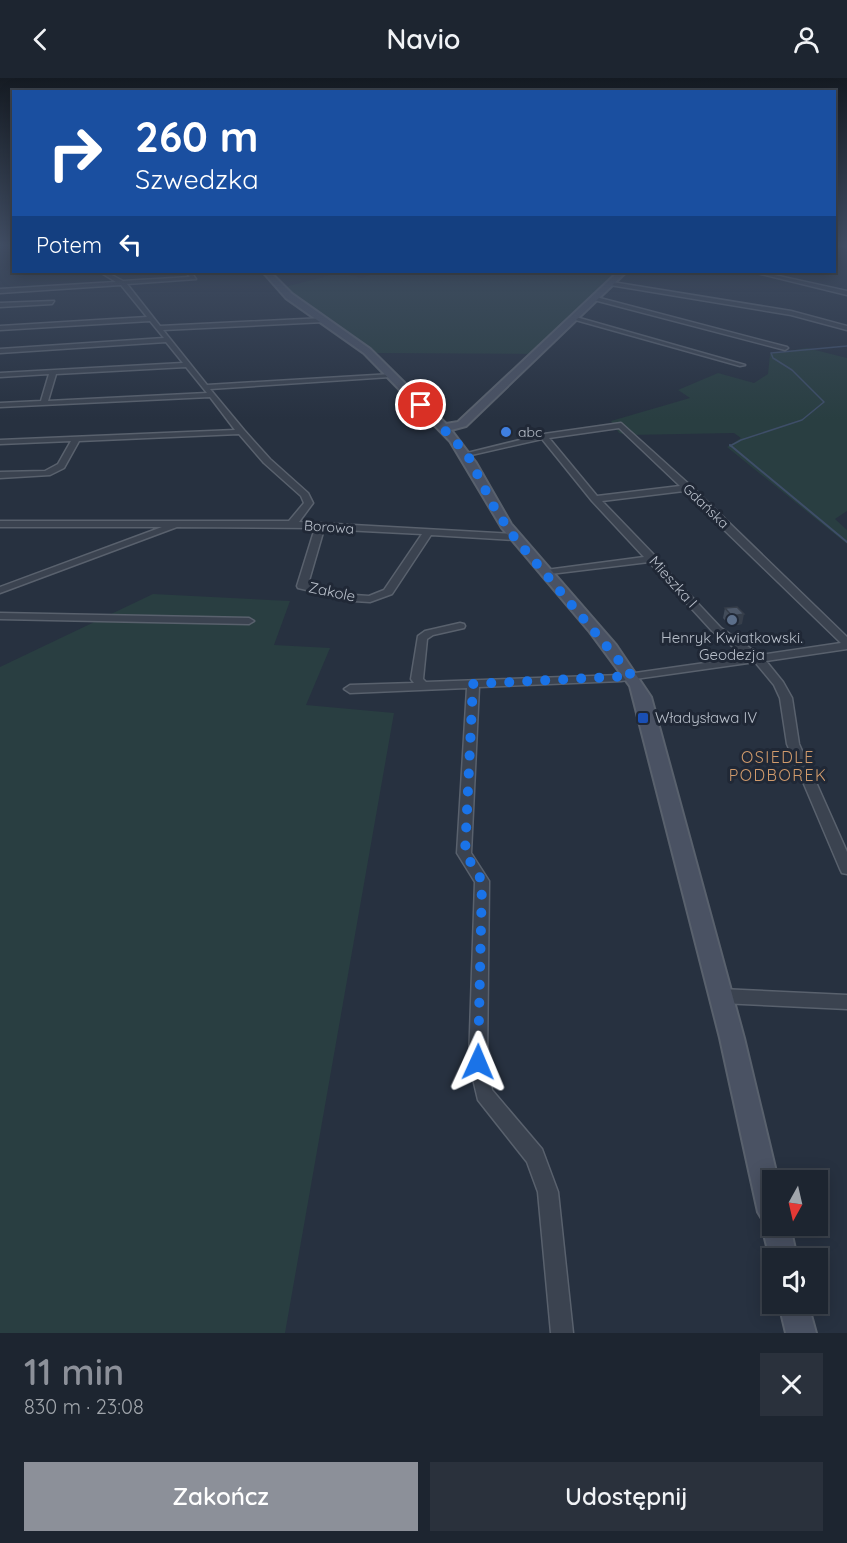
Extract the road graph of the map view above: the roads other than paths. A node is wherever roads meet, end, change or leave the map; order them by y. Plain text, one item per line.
1 (51, 303) edge
2 (138, 303) edge
3 (299, 303) edge
4 (592, 303) edge
5 (610, 303) edge
6 (727, 303) edge
7 (0, 305) edge
8 (574, 318) junction
9 (151, 319) junction
10 (324, 320) junction
11 (0, 328) edge
12 (158, 328) junction
13 (847, 328) edge
14 (166, 340) junction
15 (785, 348) dead end
16 (0, 351) edge
17 (186, 365) junction
18 (742, 365) dead end
19 (53, 372) junction
20 (0, 375) edge
21 (390, 375) junction
22 (204, 387) junction
23 (212, 395) junction
24 (44, 403) junction
25 (0, 405) edge
26 (444, 428) junction
27 (241, 432) junction
28 (544, 436) junction
29 (75, 439) junction
30 (0, 442) edge
31 (467, 454) junction
32 (0, 475) edge
33 (688, 488) junction
34 (595, 499) junction
35 (0, 524) edge
36 (292, 524) junction
37 (174, 525) junction
38 (320, 526) junction
39 (428, 532) junction
40 (514, 537) junction
41 (654, 560) junction
42 (546, 573) junction
43 (0, 590) edge
44 (0, 616) edge
45 (249, 621) dead end
46 (460, 626) dead end
47 (847, 644) edge
48 (758, 659) junction
49 (632, 676) junction
50 (473, 684) junction
51 (423, 686) junction
52 (350, 689) dead end
53 (847, 868) edge
54 (721, 996) junction
55 (847, 1002) edge
56 (762, 1170) edge
57 (796, 1314) edge
58 (562, 1333) edge
59 (801, 1333) edge

1 - 7 street
2 - 9 street, Borowa
3 - 10 street
4 - 8 street
5 - 15 street
6 - 13 street
8 - 18 street
8 - 26 street
9 - 11 street
9 - 12 street, Borowa
10 - 12 street
10 - 21 street
12 - 14 street, Borowa
14 - 16 street
14 - 17 street, Borowa
17 - 19 street
17 - 22 street, Borowa
19 - 20 street
19 - 24 street
21 - 22 street
21 - 26 street
22 - 23 street, Borowa
23 - 24 street
23 - 27 street, Borowa
24 - 25 street
26 - 31 street
27 - 29 street
27 - 36 street, Borowa
28 - 31 street
28 - 33 street, Gdańska
28 - 34 street, Mieszka I
29 - 30 street
29 - 32 street
31 - 40 street
33 - 34 street
33 - 47 street, Gdańska
34 - 41 street, Mieszka I
35 - 37 street
36 - 37 street
36 - 38 street, Borowa
37 - 43 street
38 - 39 street, Borowa
38 - 39 street, Zakole
39 - 40 street, Borowa
40 - 42 street
41 - 42 street
41 - 48 street, Mieszka I
42 - 49 street
44 - 45 street
46 - 51 street
47 - 48 street
48 - 49 street
48 - 53 street, Mieszka I
49 - 50 street
49 - 54 street
50 - 51 street
50 - 58 street
51 - 52 street
54 - 55 street
54 - 56 street
57 - 59 street

